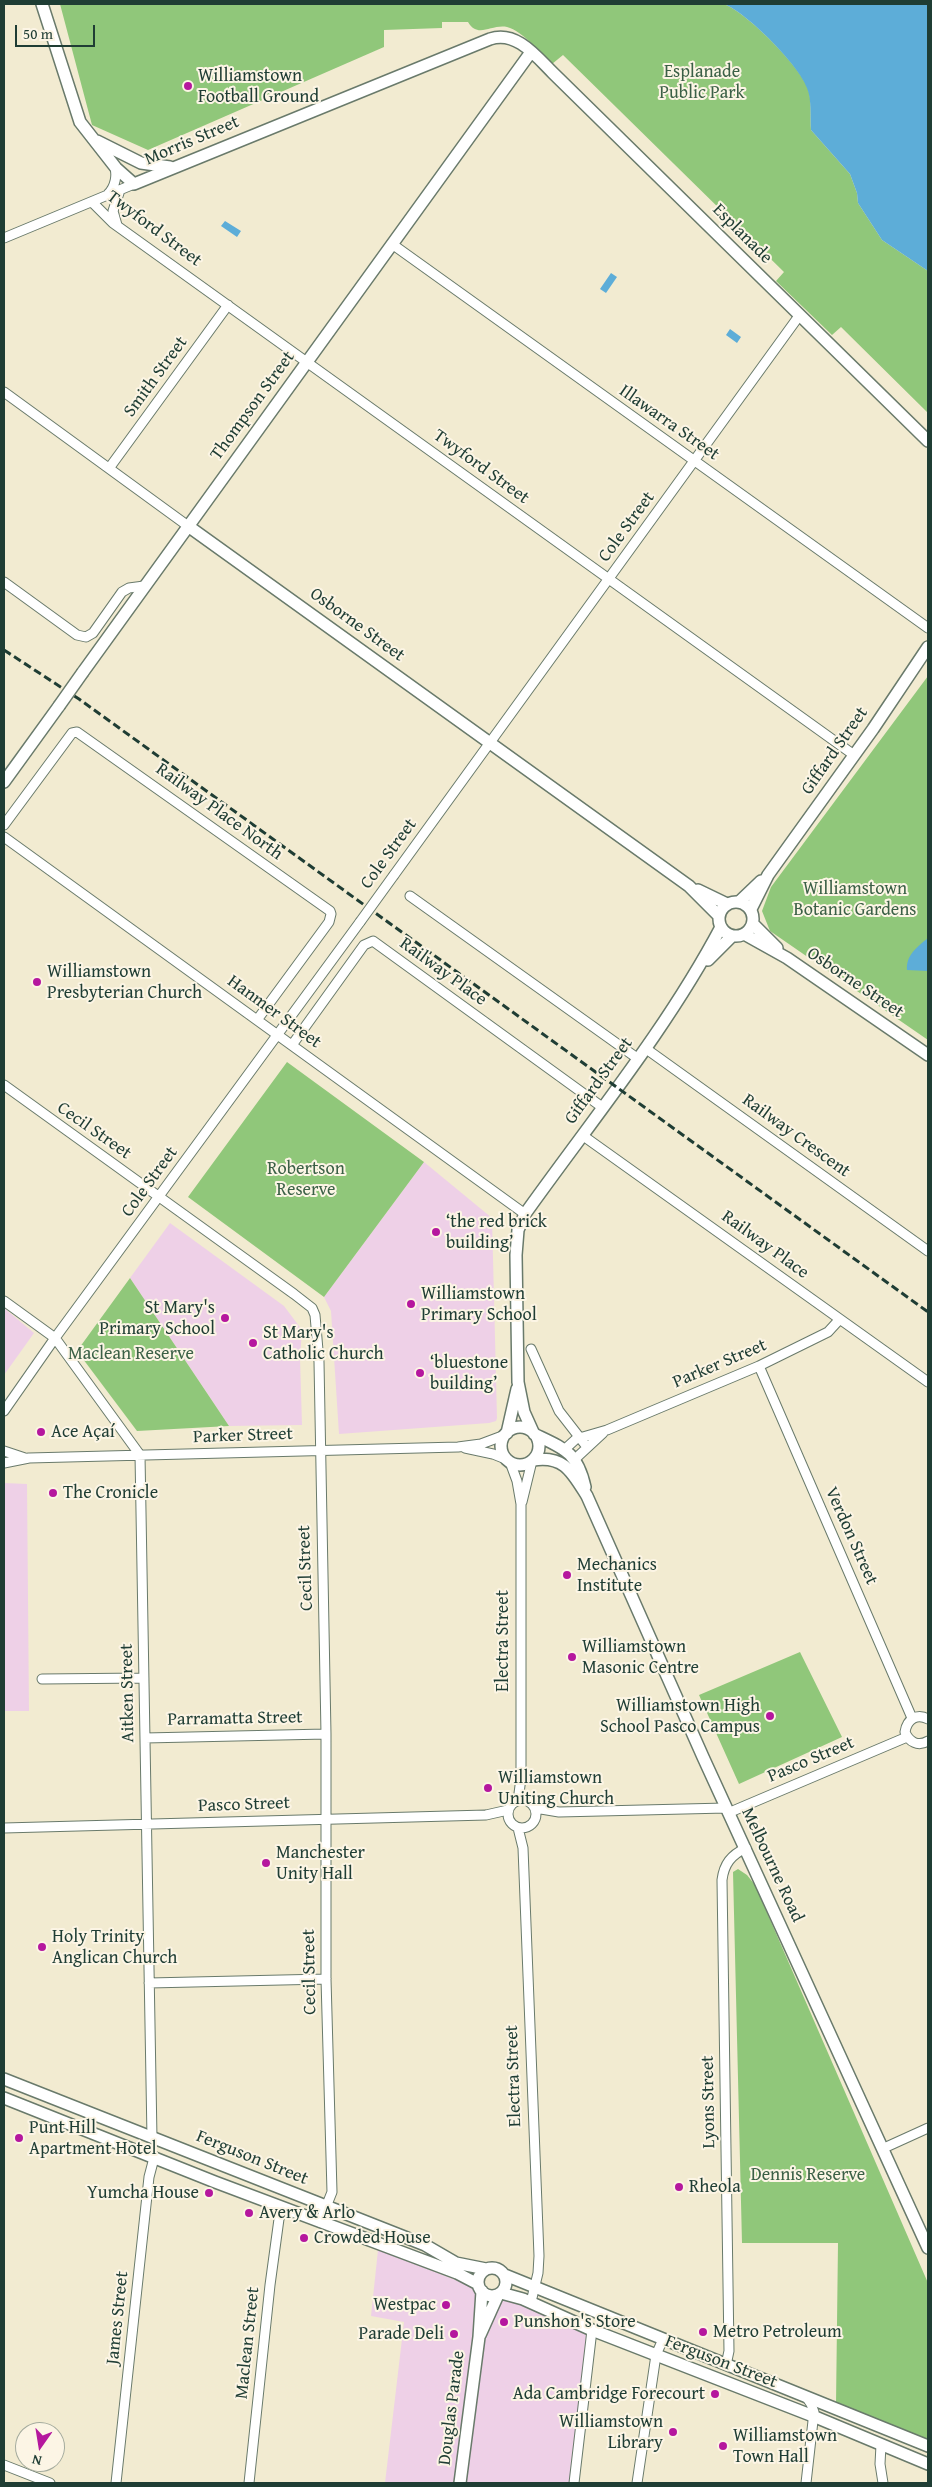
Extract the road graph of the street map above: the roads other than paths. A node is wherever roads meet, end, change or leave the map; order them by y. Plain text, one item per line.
1 (42, 4) edge
2 (531, 52) junction
3 (83, 127) junction
4 (116, 152) junction
5 (113, 164) junction
6 (175, 167) junction
7 (136, 184) junction
8 (120, 190) junction
9 (106, 196) junction
10 (92, 202) junction
11 (121, 229) junction
12 (4, 238) edge
13 (392, 244) junction
14 (228, 305) junction
15 (799, 316) junction
16 (306, 362) junction
17 (4, 392) edge
18 (928, 441) edge
19 (695, 460) junction
20 (110, 467) junction
21 (188, 526) junction
22 (609, 578) junction
23 (4, 582) edge
24 (144, 586) junction
25 (928, 628) edge
26 (928, 646) edge
27 (490, 743) junction
28 (854, 755) junction
29 (4, 782) edge
30 (4, 825) edge
31 (4, 837) edge
32 (768, 874) junction
33 (689, 886) junction
34 (410, 896) dead end
35 (739, 902) junction
36 (726, 904) junction
37 (751, 909) junction
38 (720, 922) junction
39 (753, 924) junction
40 (744, 934) junction
41 (732, 936) junction
42 (787, 958) junction
43 (699, 968) junction
44 (257, 1020) junction
45 (278, 1035) junction
46 (292, 1045) junction
47 (645, 1048) junction
48 (928, 1055) edge
49 (637, 1058) junction
50 (4, 1085) edge
51 (602, 1107) junction
52 (582, 1135) junction
53 (160, 1197) junction
54 (525, 1214) junction
55 (928, 1251) edge
56 (4, 1301) edge
57 (839, 1320) junction
58 (55, 1338) junction
59 (531, 1349) dead end
60 (759, 1366) junction
61 (518, 1382) junction
62 (928, 1382) edge
63 (4, 1411) edge
64 (608, 1430) junction
65 (534, 1433) junction
66 (506, 1434) junction
67 (580, 1438) junction
68 (587, 1446) junction
69 (458, 1447) junction
70 (319, 1450) junction
71 (564, 1450) junction
72 (4, 1451) edge
73 (140, 1455) junction
74 (29, 1458) junction
75 (575, 1459) junction
76 (509, 1461) junction
77 (532, 1461) junction
78 (4, 1463) edge
79 (562, 1464) junction
80 (587, 1496) junction
81 (521, 1504) junction
82 (144, 1678) junction
83 (42, 1679) dead end
84 (912, 1718) junction
85 (928, 1719) edge
86 (326, 1734) junction
87 (907, 1737) junction
88 (145, 1738) junction
89 (927, 1745) edge
90 (522, 1800) junction
91 (535, 1808) junction
92 (727, 1810) junction
93 (559, 1812) junction
94 (508, 1814) junction
95 (325, 1819) junction
96 (536, 1820) junction
97 (146, 1824) junction
98 (4, 1828) edge
99 (523, 1828) junction
100 (746, 1848) junction
101 (326, 1980) junction
102 (149, 1983) junction
103 (4, 2080) edge
104 (4, 2098) edge
105 (928, 2128) edge
106 (152, 2138) junction
107 (884, 2148) junction
108 (154, 2158) junction
109 (327, 2206) junction
110 (283, 2208) junction
111 (320, 2222) junction
112 (928, 2248) edge
113 (486, 2269) junction
114 (505, 2275) junction
115 (480, 2288) junction
116 (534, 2288) junction
117 (499, 2294) junction
118 (531, 2302) junction
119 (592, 2330) junction
120 (479, 2337) junction
121 (663, 2338) junction
122 (656, 2355) junction
123 (726, 2365) junction
124 (807, 2398) junction
125 (814, 2416) junction
126 (881, 2446) junction
127 (928, 2446) edge
128 (928, 2464) edge
129 (4, 2466) edge
130 (50, 2483) edge
131 (116, 2483) edge
132 (249, 2483) edge
133 (460, 2483) edge
134 (574, 2483) edge
135 (637, 2483) edge
136 (806, 2483) edge
137 (884, 2483) edge

1 - 3 street
2 - 6 street, Morris Street
2 - 13 street, Thompson Street
2 - 15 street, Esplanade
3 - 4 street
3 - 5 street
4 - 6 street
4 - 7 street
5 - 7 street
5 - 9 street
6 - 7 street, Morris Street
7 - 8 street, Morris Street
8 - 9 street, Morris Street
8 - 11 street
9 - 10 street, Morris Street
10 - 11 street, Twyford Street
10 - 12 street, Morris Street
11 - 14 street, Twyford Street
13 - 16 street, Thompson Street
13 - 19 street, Illawarra Street
14 - 16 street, Twyford Street
14 - 20 street, Smith Street
15 - 18 street, Esplanade
15 - 19 street, Cole Street
16 - 21 street, Thompson Street
16 - 22 street, Twyford Street
17 - 20 street, Osborne Street
19 - 22 street, Cole Street
19 - 25 street, Illawarra Street
20 - 21 street, Osborne Street
21 - 24 street, Thompson Street
21 - 27 street, Osborne Street
22 - 27 street, Cole Street
22 - 28 street, Twyford Street
23 - 24 street
24 - 29 street, Thompson Street, bridge
26 - 28 street, Giffard Street
27 - 33 street, Osborne Street
27 - 45 street, Cole Street, bridge
28 - 32 street, Giffard Street
30 - 44 street, Railway Place North
31 - 44 street, Hanmer Street
32 - 35 street, Giffard Street
32 - 37 street, Giffard Street
33 - 36 street, Osborne Street
33 - 38 street, Osborne Street
34 - 49 street
35 - 36 street
35 - 37 street
36 - 38 street
37 - 39 street
38 - 41 street
38 - 43 street, Giffard Street
39 - 40 street
39 - 42 street, Osborne Street
40 - 41 street
40 - 42 street, Osborne Street
41 - 43 street, Giffard Street
42 - 48 street, Osborne Street
43 - 47 street, Giffard Street
44 - 45 street, Hanmer Street
45 - 46 street, Hanmer Street
45 - 53 street, Cole Street
46 - 51 street, Railway Place
46 - 54 street, Hanmer Street
47 - 49 street, Giffard Street
47 - 55 street, Railway Crescent
49 - 51 street, Giffard Street
50 - 53 street, Cecil Street
51 - 52 street, Giffard Street
52 - 54 street, Giffard Street
52 - 57 street, Railway Place
53 - 58 street, Cole Street
53 - 70 street, Cecil Street
54 - 61 street
56 - 58 street
57 - 60 street, Parker Street
57 - 62 street, Railway Place
58 - 63 street, Cole Street
58 - 73 street
59 - 67 street
60 - 64 street, Parker Street
60 - 84 street, Verdon Street
61 - 65 street
61 - 66 street
64 - 67 street, Parker Street
64 - 68 street, Parker Street
65 - 66 street
65 - 71 street
65 - 77 street
66 - 69 street, Parker Street
66 - 76 street
67 - 68 street
67 - 71 street, Parker Street
68 - 75 street, Parker Street
69 - 70 street, Parker Street
69 - 76 street, Parker Street
70 - 73 street, Parker Street
70 - 86 street, Cecil Street
71 - 75 street
71 - 79 street
72 - 74 street, Parker Street
73 - 74 street, Parker Street
73 - 82 street, Aitken Street
74 - 78 street, Parker Street
75 - 79 street
75 - 80 street, Melbourne Road
76 - 77 street
76 - 81 street, Electra Street
77 - 79 street
77 - 81 street, Electra Street
79 - 80 street, Melbourne Road
80 - 92 street, Melbourne Road
81 - 90 street, Electra Street
82 - 83 street
82 - 88 street, Aitken Street
84 - 85 street
84 - 87 street
86 - 88 street, Parramatta Street
86 - 95 street, Cecil Street
87 - 89 street
87 - 92 street, Pasco Street
88 - 97 street, Aitken Street
90 - 91 street
90 - 94 street
91 - 93 street, Pasco Street
91 - 96 street
92 - 93 street, Pasco Street
92 - 100 street, Melbourne Road
93 - 96 street, Pasco Street
94 - 95 street, Pasco Street
94 - 99 street
95 - 97 street, Pasco Street
95 - 101 street, Cecil Street
96 - 99 street
97 - 98 street, Pasco Street
97 - 102 street, Aitken Street
99 - 116 street, Electra Street
100 - 107 street, Melbourne Road
100 - 123 street, Lyons Street
101 - 102 street
101 - 109 street, Cecil Street
102 - 106 street, Aitken Street
103 - 106 street, Ferguson Street
104 - 108 street, Ferguson Street
105 - 107 street
106 - 109 street, Ferguson Street
107 - 112 street, Melbourne Road
108 - 110 street, Ferguson Street
108 - 131 street, James Street
109 - 111 street, Cecil Street
109 - 113 street, Ferguson Street
110 - 111 street, Ferguson Street
110 - 132 street, Maclean Street
111 - 115 street, Ferguson Street
113 - 114 street
113 - 115 street
114 - 116 street, Ferguson Street
114 - 117 street
115 - 117 street
115 - 120 street, Douglas Parade
116 - 118 street, Electra Street
116 - 121 street, Ferguson Street
117 - 118 street, Ferguson Street
117 - 120 street, Douglas Parade
118 - 119 street, Ferguson Street
119 - 122 street, Ferguson Street
119 - 134 street
120 - 133 street, Douglas Parade
121 - 122 street
121 - 123 street, Ferguson Street
122 - 125 street, Ferguson Street
122 - 135 street
123 - 124 street, Ferguson Street
124 - 125 street
124 - 127 street, Ferguson Street
125 - 126 street, Ferguson Street
125 - 136 street
126 - 128 street, Ferguson Street
126 - 137 street
129 - 130 street

